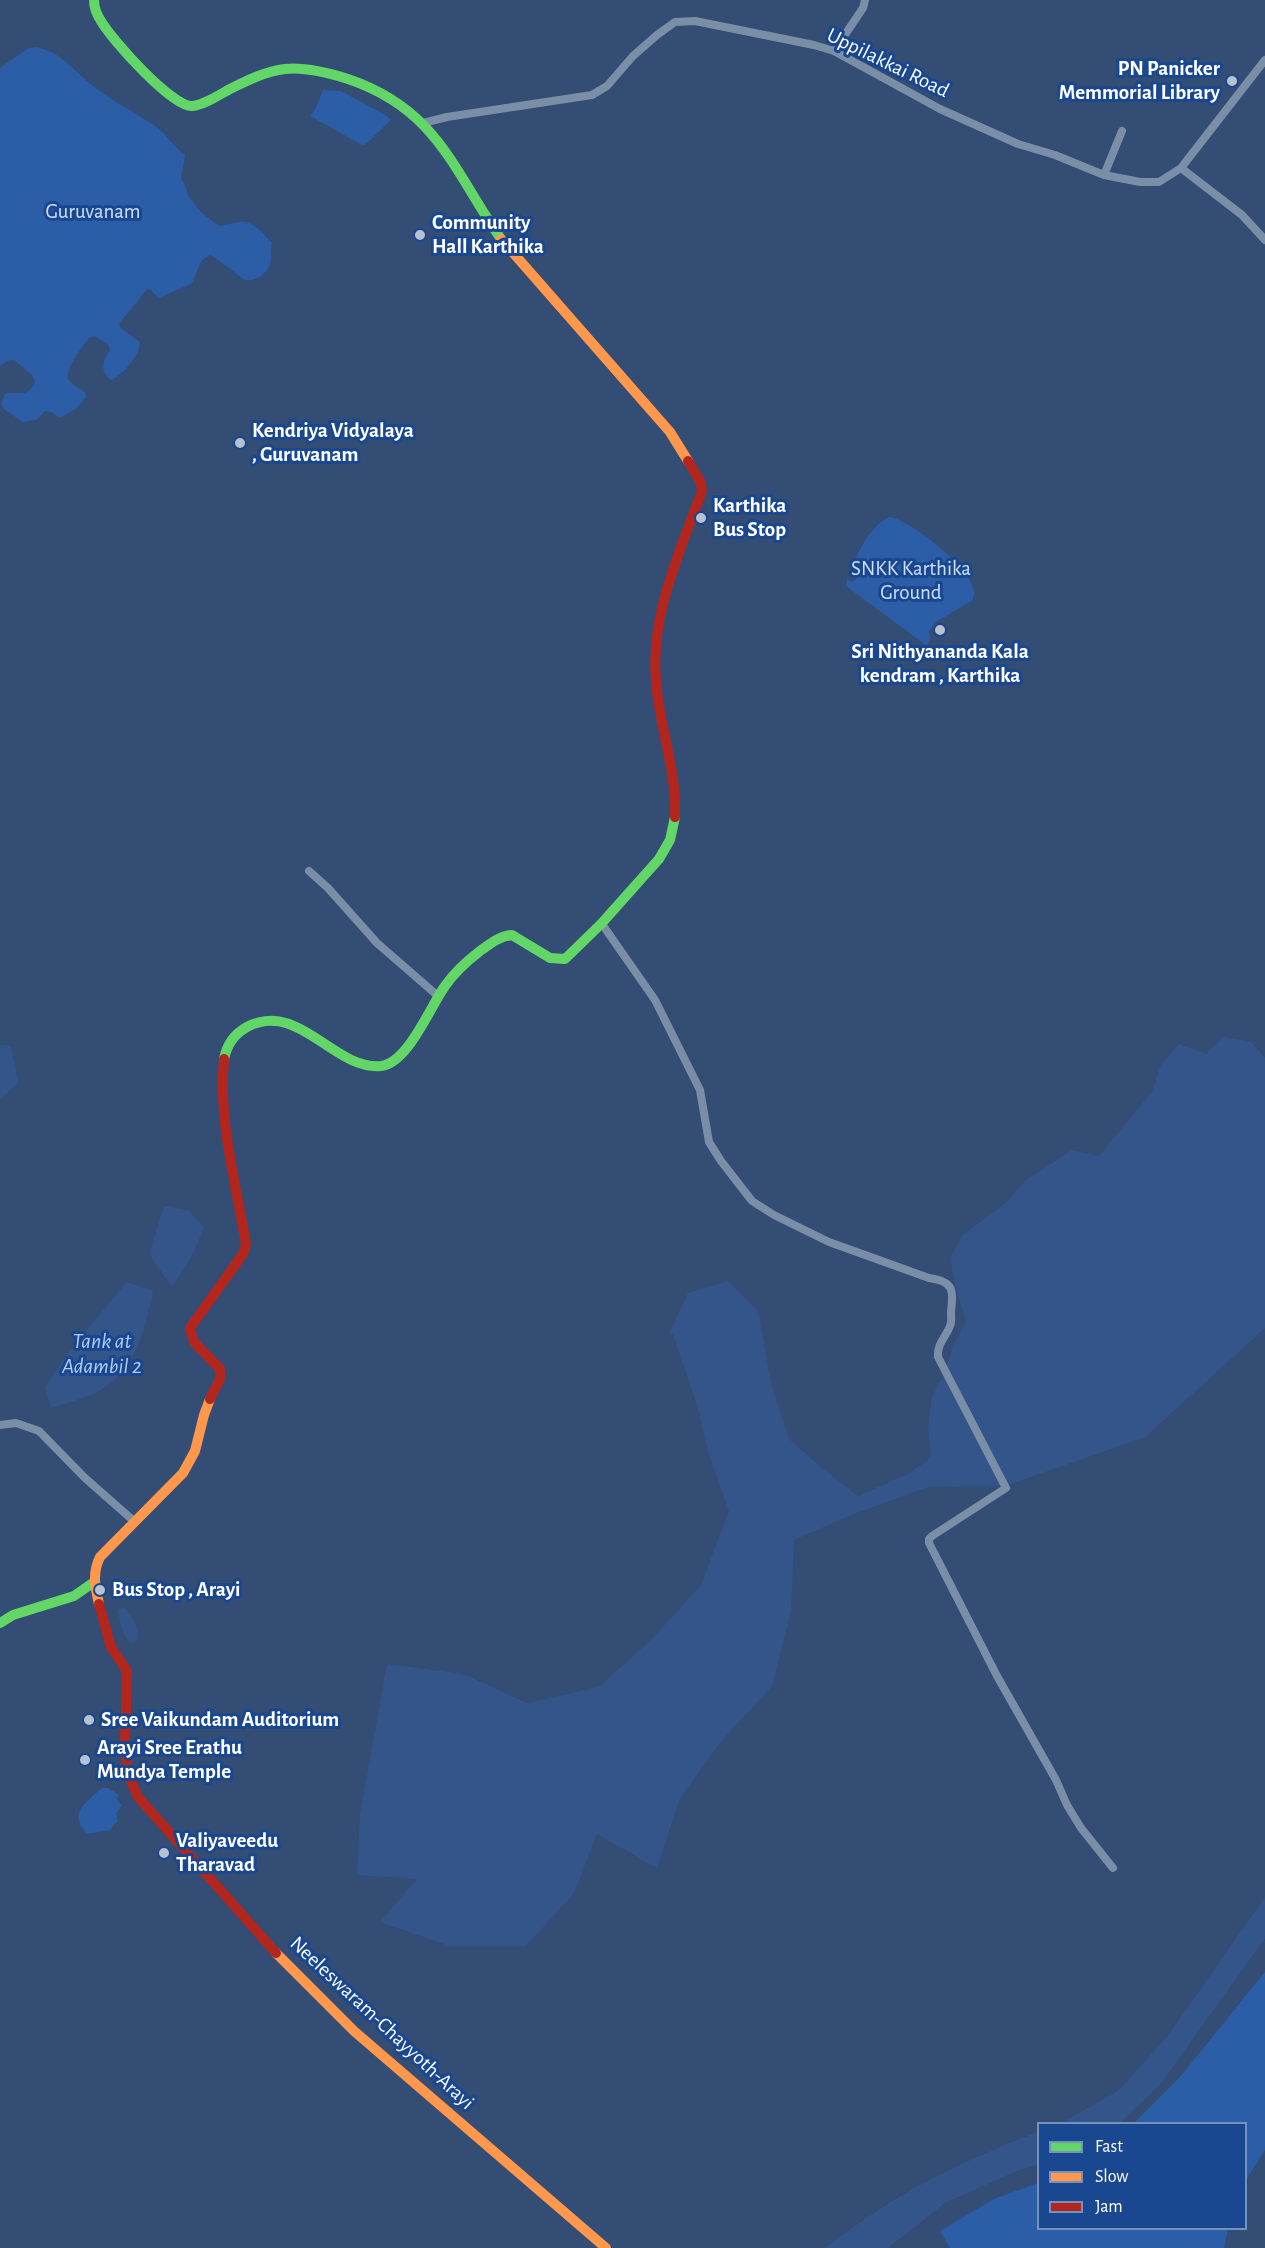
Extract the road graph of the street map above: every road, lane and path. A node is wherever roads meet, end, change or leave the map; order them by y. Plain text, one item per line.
1 (94, 0) edge
2 (865, 0) edge
3 (834, 51) junction
4 (1265, 60) edge
5 (423, 123) junction
6 (1122, 130) dead end
7 (1181, 168) junction
8 (1104, 175) junction
9 (1265, 240) edge
10 (309, 871) dead end
11 (602, 924) junction
12 (438, 996) junction
13 (0, 1425) edge
14 (135, 1522) junction
15 (94, 1582) junction
16 (0, 1623) edge
17 (1113, 1868) dead end
18 (606, 2248) edge

1 - 5 main road
2 - 3 street
3 - 5 street, Uppilakkai Road
3 - 8 street, Uppilakkai Road
4 - 7 street, Uppilakkai Road
5 - 11 main road
6 - 8 street
7 - 8 street, Uppilakkai Road
7 - 9 street
10 - 12 street
11 - 12 main road
11 - 17 street
12 - 14 main road
13 - 14 street
14 - 15 main road
15 - 16 main road
15 - 18 main road, Neeleswaram-Chayyoth-Arayi

